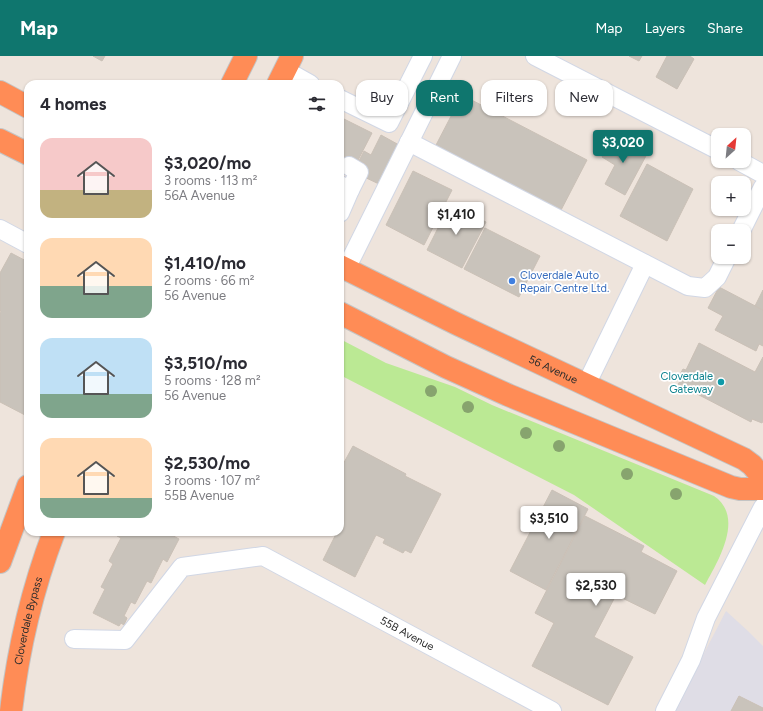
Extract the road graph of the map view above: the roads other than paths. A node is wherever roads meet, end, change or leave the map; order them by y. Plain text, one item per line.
1 (246, 56) edge
2 (423, 56) edge
3 (452, 56) edge
4 (535, 56) edge
5 (285, 70) edge
6 (234, 80) edge
7 (303, 80) edge
8 (0, 92) edge
9 (344, 101) edge
10 (24, 105) edge
11 (0, 140) edge
12 (409, 142) junction
13 (711, 146) edge
14 (24, 152) edge
15 (348, 166) dead end
16 (751, 168) edge
17 (763, 174) edge
18 (763, 187) edge
19 (345, 188) edge
20 (744, 224) edge
21 (0, 230) edge
22 (24, 242) edge
23 (645, 264) junction
24 (724, 264) edge
25 (344, 265) edge
26 (344, 268) edge
27 (344, 316) edge
28 (586, 385) junction
29 (763, 478) edge
30 (763, 489) edge
31 (24, 497) edge
32 (763, 507) edge
33 (53, 536) edge
34 (0, 562) edge
35 (74, 639) dead end
36 (12, 704) edge
37 (552, 711) edge
38 (665, 711) edge

1 - 6 highway
2 - 9 street
3 - 12 street
4 - 13 street
5 - 7 street
8 - 10 highway
11 - 14 highway
12 - 23 street
12 - 25 street
15 - 19 street
16 - 17 street
18 - 20 street
21 - 22 street
23 - 24 street
23 - 28 street
26 - 28 highway, 56 Avenue
27 - 30 highway
28 - 29 highway, 56 Avenue
31 - 34 highway
32 - 38 street
33 - 36 highway, Cloverdale Bypass
35 - 37 street, 55B Avenue

